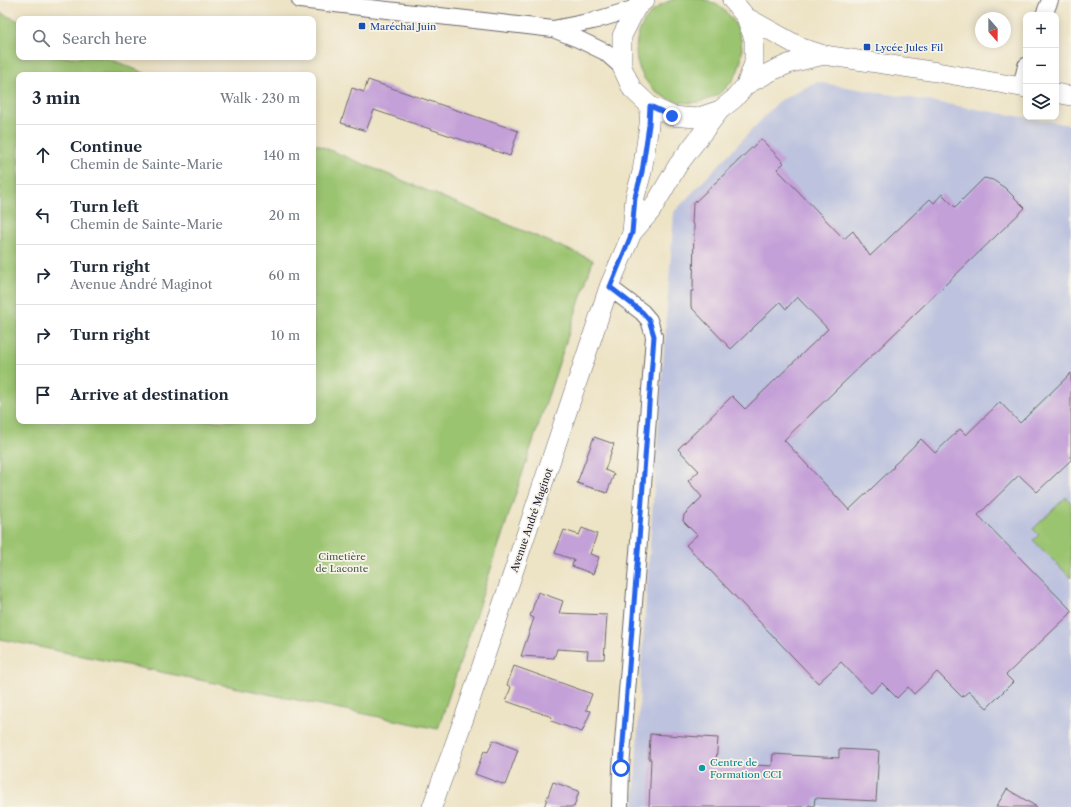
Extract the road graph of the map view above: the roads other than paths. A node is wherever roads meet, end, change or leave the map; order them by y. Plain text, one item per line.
1 (300, 0) edge
2 (732, 0) edge
3 (1050, 0) edge
4 (641, 4) edge
5 (1045, 12) edge
6 (746, 17) junction
7 (553, 29) junction
8 (824, 55) junction
9 (622, 67) junction
10 (746, 85) junction
11 (1023, 87) edge
12 (1059, 94) edge
13 (1071, 96) edge
14 (650, 106) junction
15 (720, 110) junction
16 (632, 233) junction
17 (610, 287) junction
18 (432, 807) edge
19 (620, 807) edge

1 - 7 street
2 - 6 street
3 - 5 street
4 - 7 street
4 - 9 street
6 - 8 street
6 - 10 street
7 - 9 street
8 - 10 street
8 - 11 street
9 - 14 street
10 - 15 street
12 - 13 street
14 - 15 street
14 - 16 street, Avenue André Maginot
15 - 16 street, Avenue André Maginot
16 - 17 street, Avenue André Maginot
17 - 18 street, Avenue André Maginot
17 - 19 street

